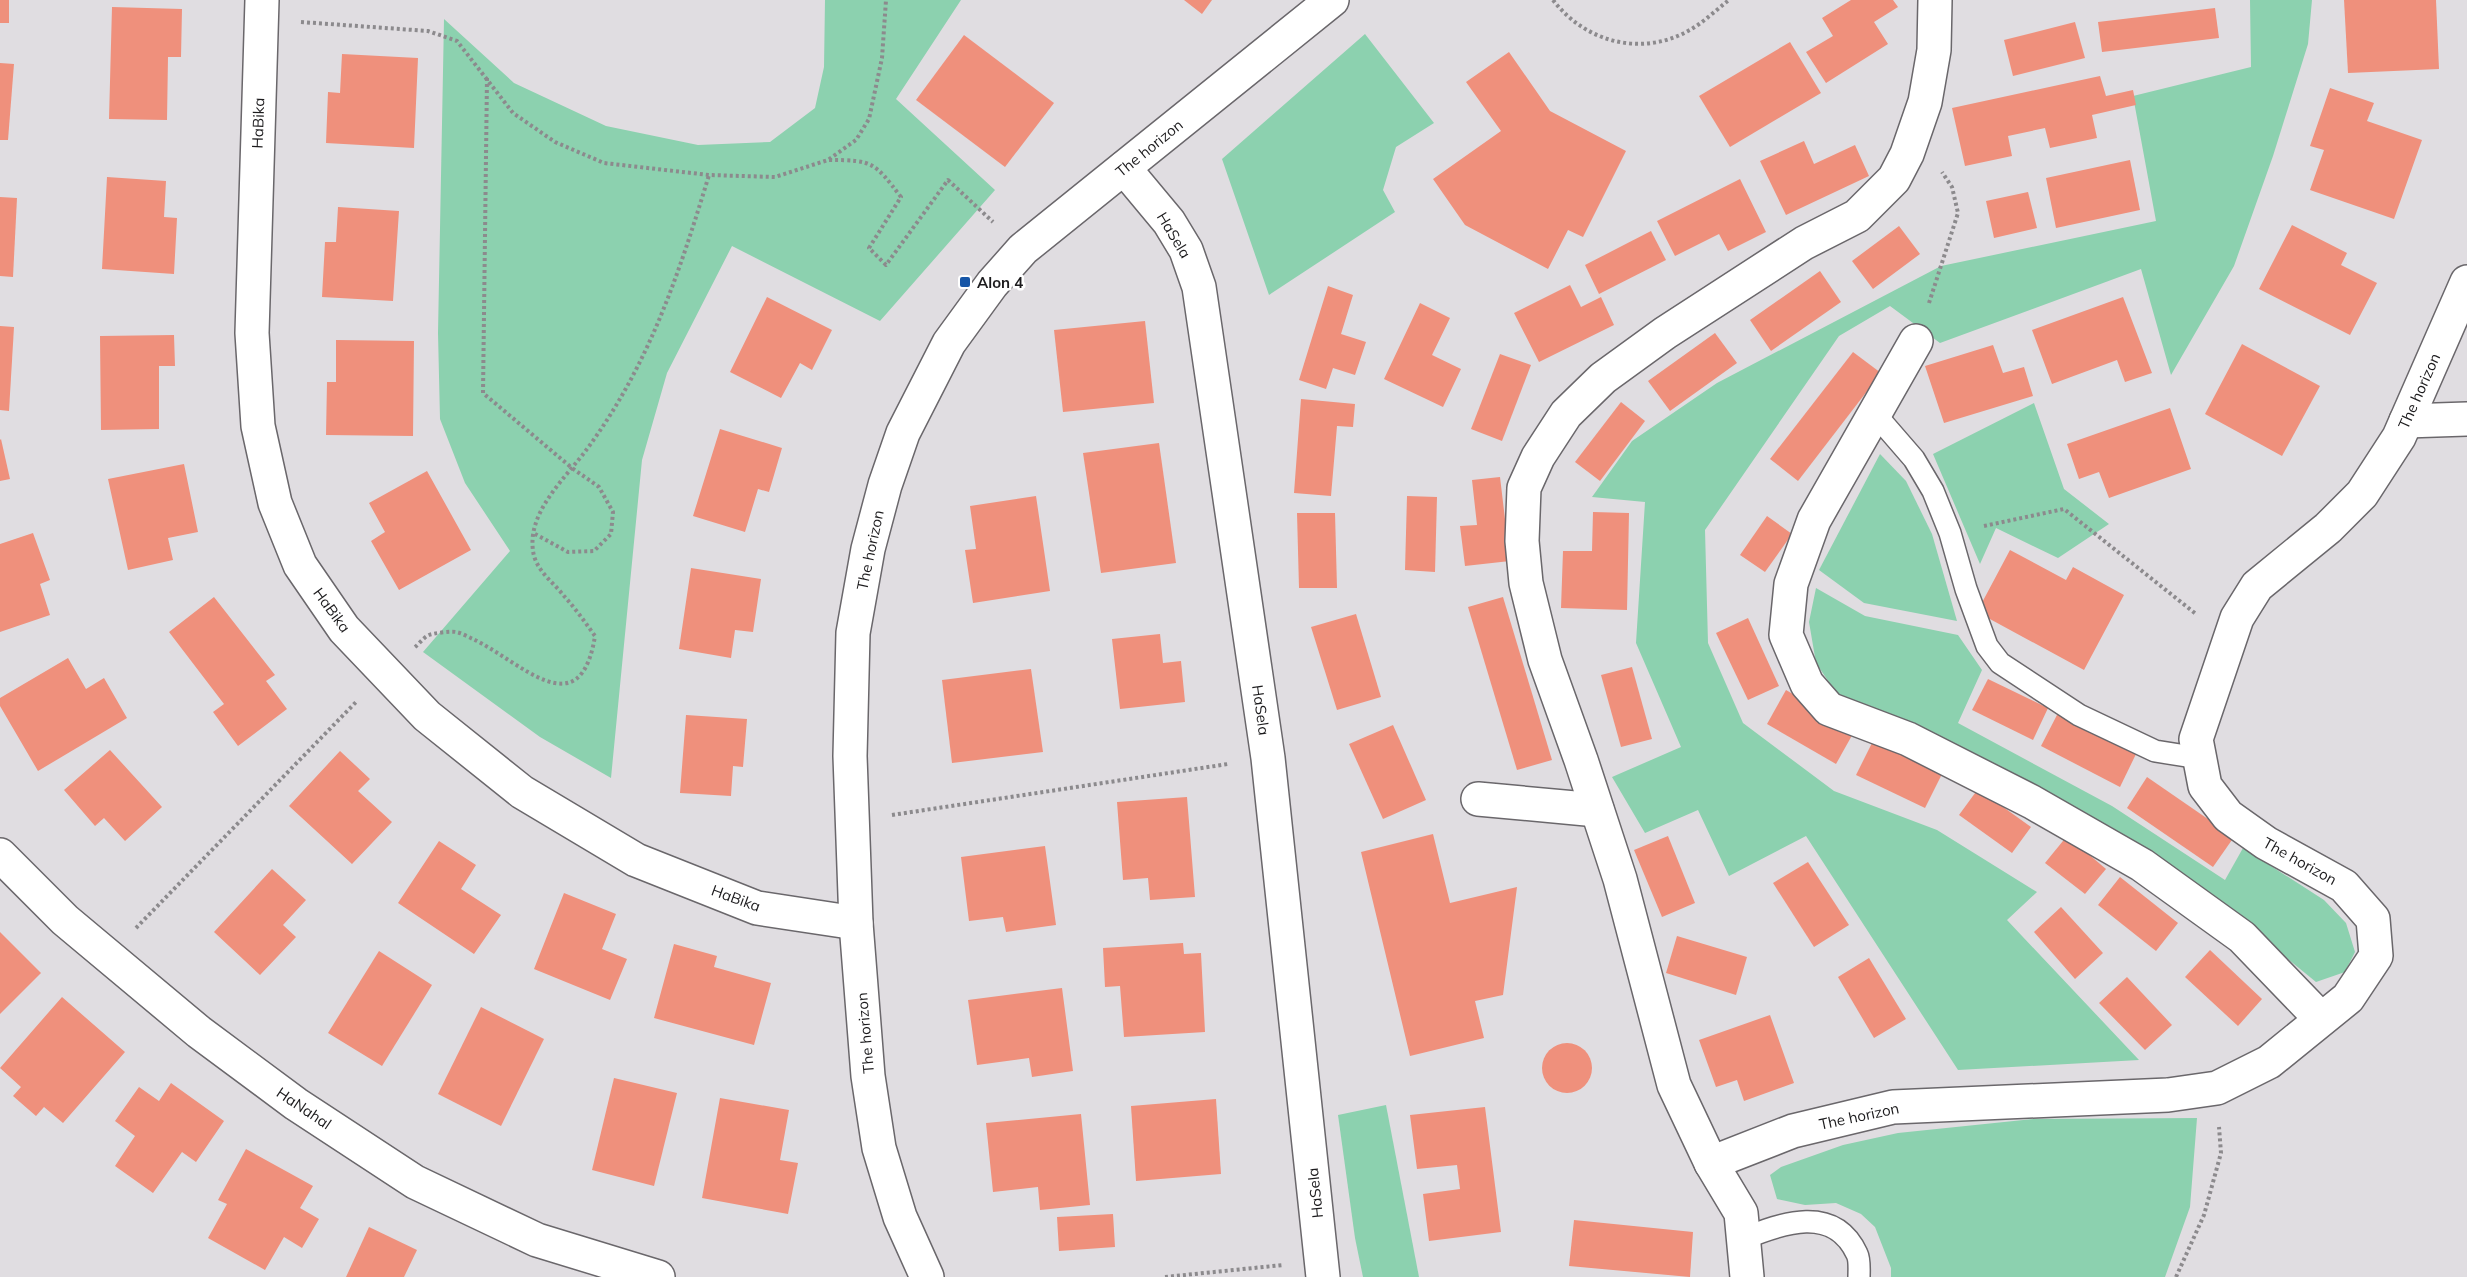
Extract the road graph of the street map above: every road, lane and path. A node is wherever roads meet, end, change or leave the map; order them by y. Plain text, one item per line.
1 (886, 0) edge
2 (1332, 0) edge
3 (1553, 0) edge
4 (1729, 0) edge
5 (1935, 0) edge
6 (262, 10) edge
7 (487, 78) junction
8 (1907, 154) junction
9 (828, 160) junction
10 (1124, 168) junction
11 (709, 176) junction
12 (1023, 249) junction
13 (2467, 282) edge
14 (1916, 341) joint
15 (1875, 414) junction
16 (2467, 419) edge
17 (2406, 421) junction
18 (572, 468) junction
19 (534, 533) junction
20 (1950, 533) junction
21 (2229, 641) junction
22 (385, 672) junction
23 (1268, 758) junction
24 (2199, 758) junction
25 (1478, 799) dead end
26 (1597, 810) junction
27 (852, 821) junction
28 (0, 855) edge
29 (856, 923) junction
30 (109, 957) junction
31 (2321, 1019) junction
32 (2217, 1088) junction
33 (1712, 1163) junction
34 (1743, 1239) junction
35 (1322, 1269) edge
36 (658, 1277) edge
37 (927, 1277) edge
38 (1165, 1277) edge
39 (1747, 1277) edge
40 (1859, 1277) edge
41 (2176, 1277) edge

1 - 9 path
2 - 10 street, The horizon
3 - 4 path
5 - 8 street
6 - 7 path
6 - 22 street, HaBika
7 - 11 path
7 - 18 path
8 - 14 path
8 - 26 street
9 - 11 path
9 - 12 path
10 - 12 street, The horizon
10 - 23 street, HaSela
11 - 18 path
12 - 27 street, The horizon
13 - 17 street, The horizon
14 - 15 street
15 - 20 lane
15 - 31 street
16 - 17 street
17 - 21 street, The horizon
18 - 19 path
18 - 19 path
19 - 22 path
20 - 21 path
20 - 24 lane
21 - 24 street, The horizon
22 - 29 street, HaBika
22 - 30 path
23 - 27 path
23 - 35 street, HaSela
24 - 31 street, The horizon
25 - 26 street
26 - 33 street
27 - 29 street, The horizon
28 - 30 street, HaNahal
29 - 37 street, The horizon
30 - 36 street, HaNahal
31 - 32 street, The horizon
32 - 33 street, The horizon
32 - 41 path
33 - 34 street
34 - 39 street
34 - 40 lane
35 - 38 path

